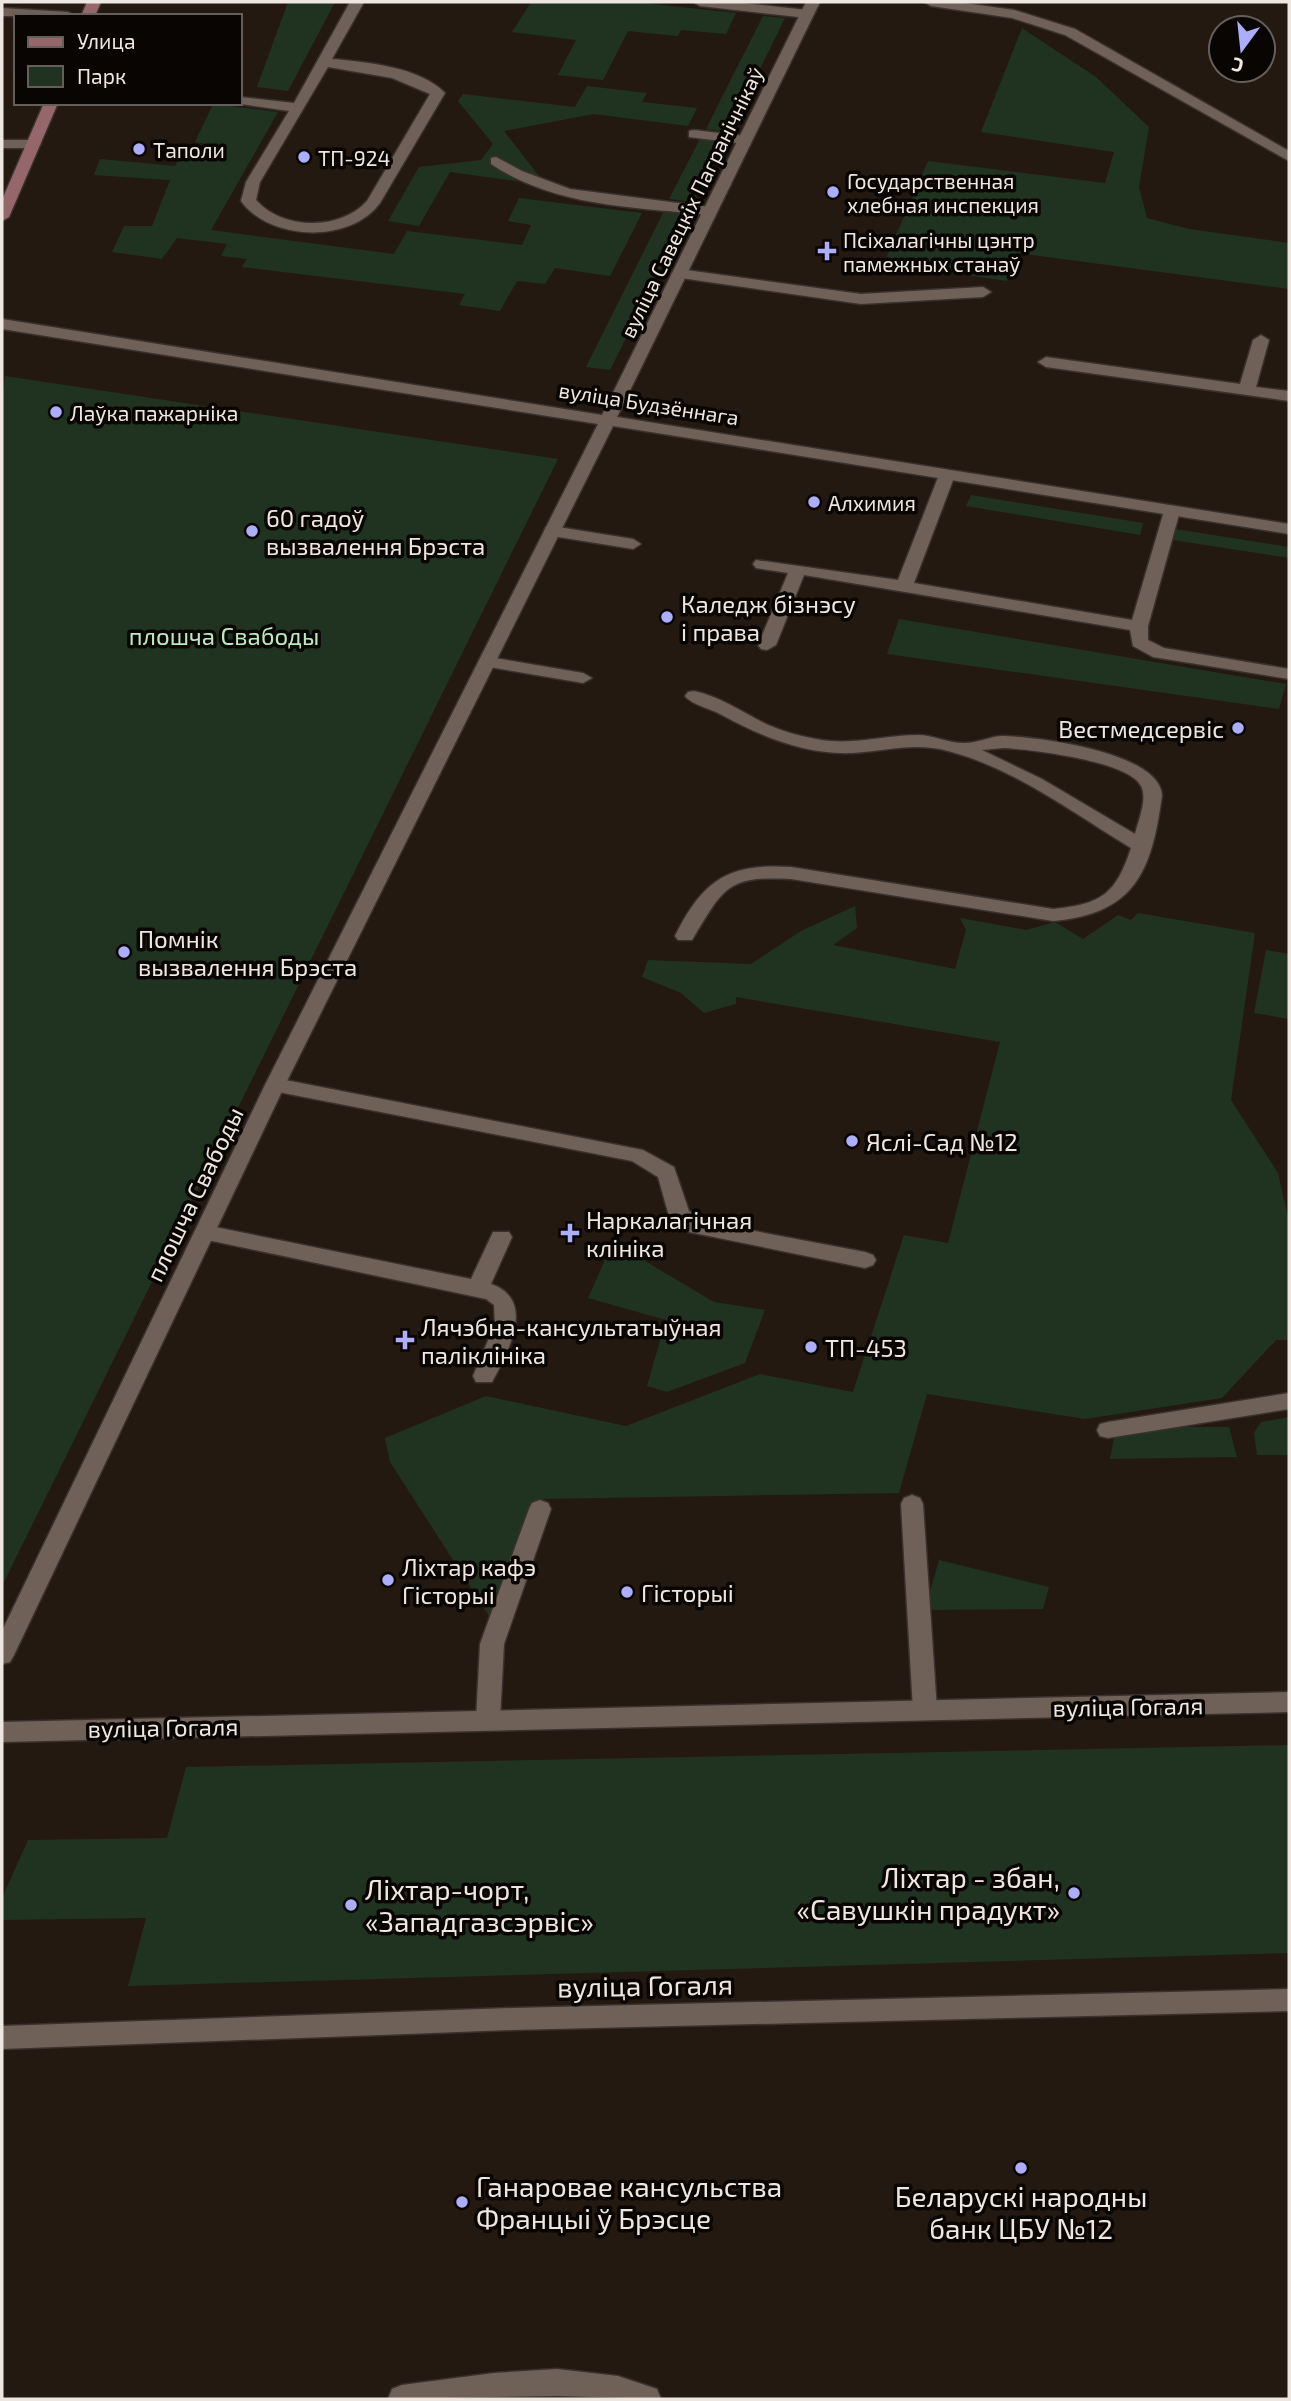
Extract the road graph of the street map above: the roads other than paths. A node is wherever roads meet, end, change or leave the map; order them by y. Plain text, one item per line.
1 (357, 2) edge
2 (700, 2) edge
3 (931, 2) edge
4 (810, 8) edge
5 (2, 12) edge
6 (35, 14) edge
7 (323, 62) junction
8 (242, 100) edge
9 (50, 105) edge
10 (298, 108) junction
11 (694, 134) dead end
12 (745, 140) junction
13 (2, 144) edge
14 (34, 144) junction
15 (1289, 157) edge
16 (496, 161) dead end
17 (709, 211) junction
18 (2, 217) edge
19 (679, 274) junction
20 (983, 292) dead end
21 (2, 324) edge
22 (1261, 340) dead end
23 (1046, 362) dead end
24 (1247, 389) junction
25 (1289, 396) edge
26 (606, 419) junction
27 (947, 475) junction
28 (1172, 511) junction
29 (1289, 529) edge
30 (552, 531) junction
31 (633, 544) dead end
32 (762, 564) dead end
33 (799, 569) junction
34 (904, 586) junction
35 (1139, 626) junction
36 (767, 645) dead end
37 (489, 662) junction
38 (1289, 674) edge
39 (583, 678) dead end
40 (694, 696) dead end
41 (966, 749) junction
42 (1140, 845) junction
43 (684, 936) dead end
44 (275, 1086) junction
45 (205, 1233) junction
46 (500, 1237) dead end
47 (865, 1260) dead end
48 (478, 1288) junction
49 (484, 1376) dead end
50 (1289, 1401) edge
51 (1108, 1430) dead end
52 (912, 1504) dead end
53 (540, 1508) dead end
54 (2, 1655) edge
55 (1289, 1702) edge
56 (925, 1710) junction
57 (488, 1720) junction
58 (2, 1732) edge
59 (1289, 2000) edge
60 (2, 2038) edge
61 (402, 2399) edge
62 (647, 2399) edge

1 - 7 street
2 - 4 street
3 - 15 street
4 - 12 street, вуліца Савецкіх Пагранічнікаў
5 - 6 street
7 - 10 street
7 - 10 street
8 - 10 street
9 - 14 main road
11 - 12 street
12 - 17 street, вуліца Савецкіх Пагранічнікаў
13 - 14 street
14 - 18 main road
16 - 17 street
17 - 19 street, вуліца Савецкіх Пагранічнікаў
19 - 20 street
19 - 26 street, вуліца Савецкіх Пагранічнікаў
21 - 26 street, вуліца Будзённага
22 - 24 street
23 - 24 street
24 - 25 street
26 - 27 street, вуліца Будзённага
26 - 30 street, плошча Свабоды
27 - 28 street, вуліца Будзённага
27 - 34 street
28 - 29 street, вуліца Будзённага
28 - 35 street
30 - 31 street
30 - 37 street, плошча Свабоды
32 - 33 street
33 - 34 street
33 - 36 street
34 - 35 street
35 - 38 street
37 - 39 street
37 - 44 street, плошча Свабоды
40 - 41 street
41 - 42 street
41 - 42 street
42 - 43 street
44 - 45 street, плошча Свабоды
44 - 47 street
45 - 48 street
45 - 54 street, плошча Свабоды
46 - 48 street
48 - 49 street
50 - 51 street
52 - 56 street
53 - 57 street
55 - 56 street, вуліца Гогаля
56 - 57 street, вуліца Гогаля
57 - 58 street, вуліца Гогаля
59 - 60 street, вуліца Гогаля
61 - 62 street

